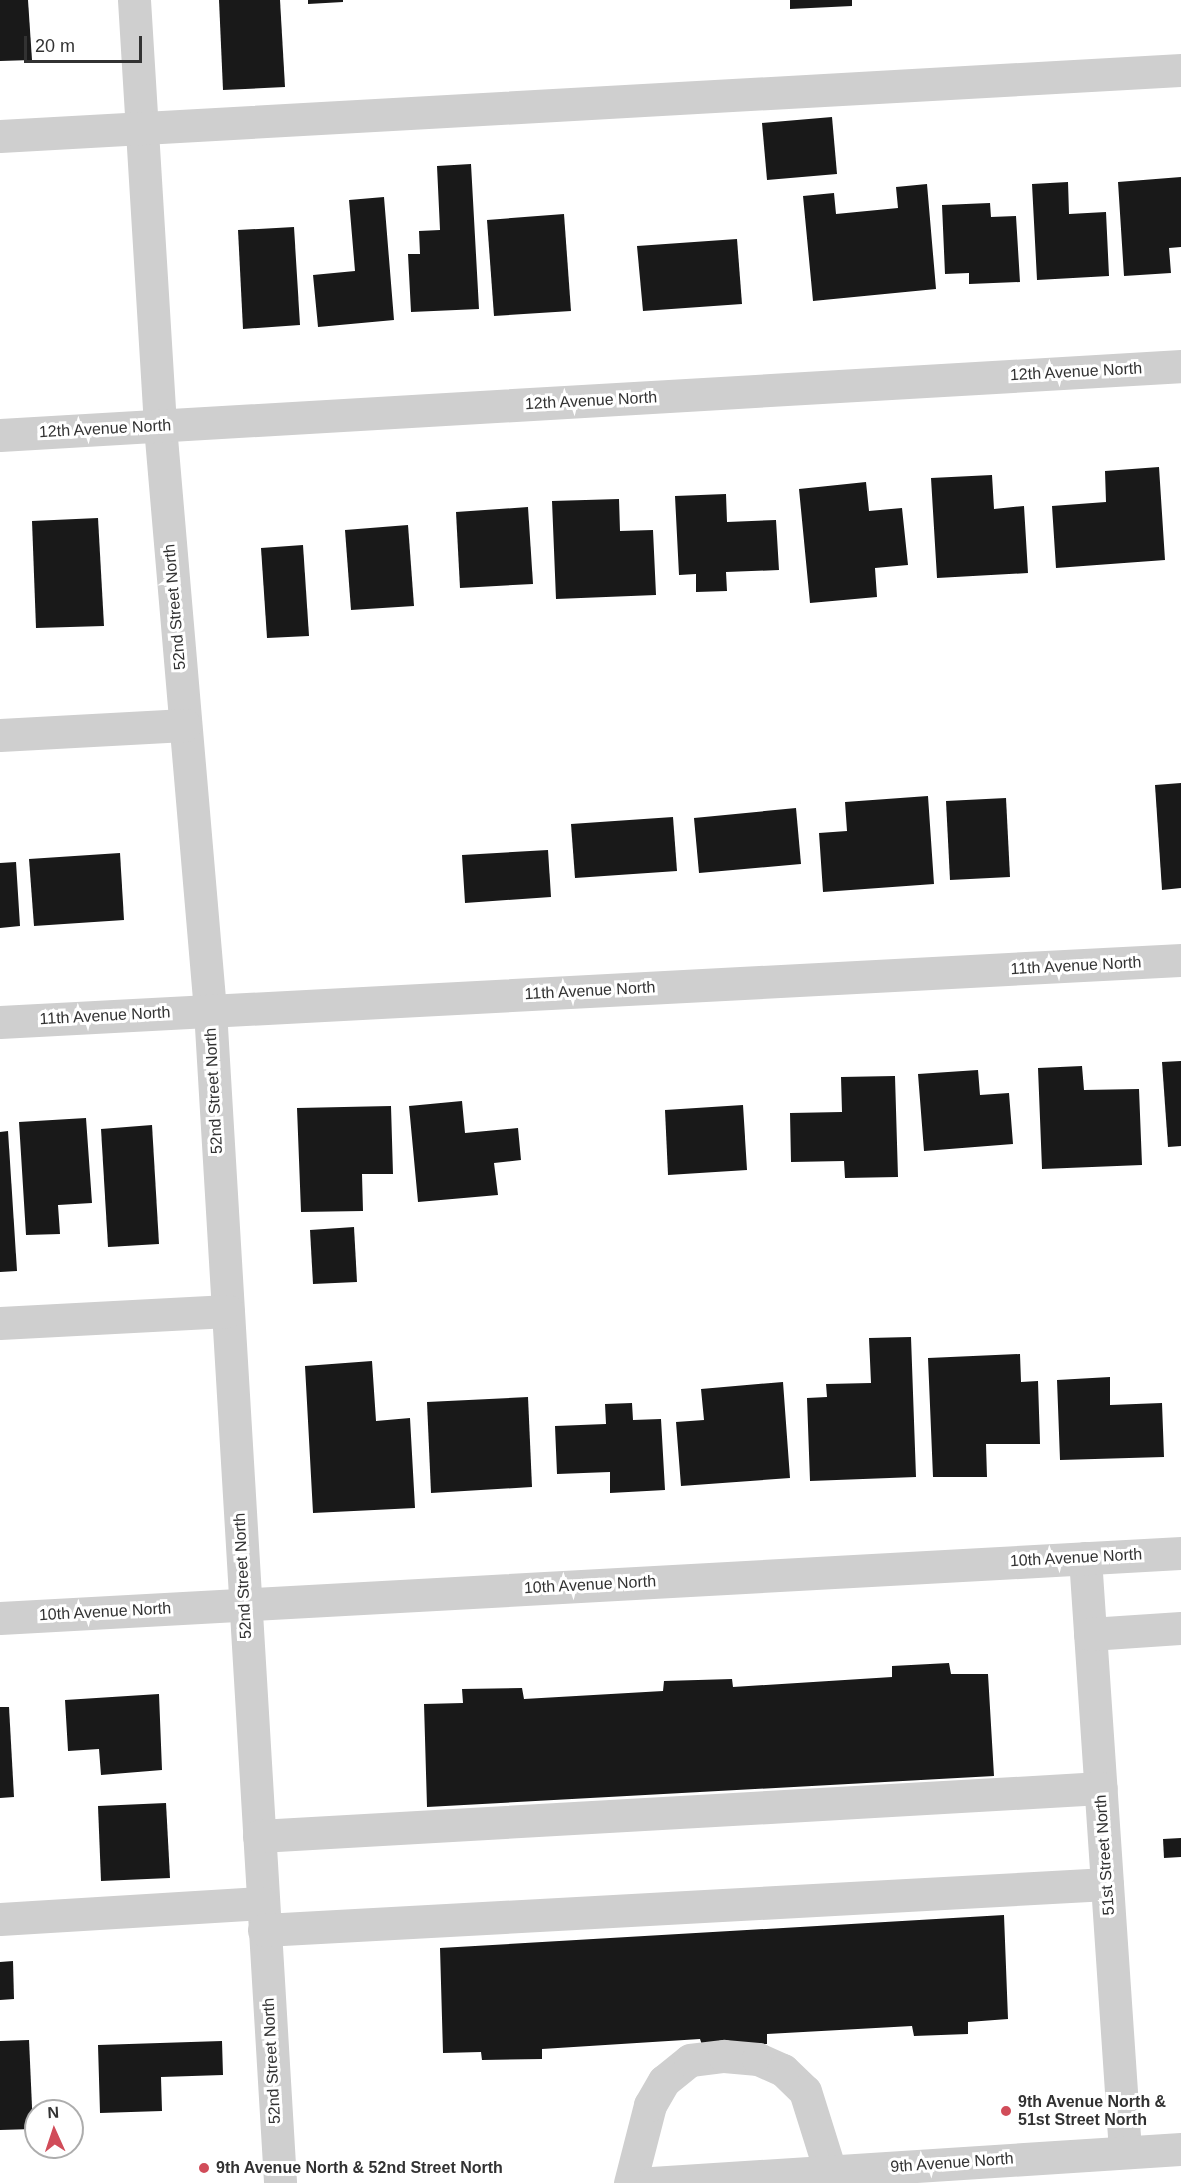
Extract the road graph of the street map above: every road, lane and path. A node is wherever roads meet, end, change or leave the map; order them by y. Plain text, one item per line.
1 (134, 0) edge
2 (1181, 70) edge
3 (142, 129) junction
4 (0, 136) edge
5 (1181, 366) edge
6 (160, 426) junction
7 (0, 435) edge
8 (185, 725) junction
9 (0, 735) edge
10 (1181, 960) edge
11 (210, 1010) junction
12 (0, 1022) edge
13 (228, 1311) junction
14 (0, 1323) edge
15 (1181, 1553) edge
16 (1085, 1558) junction
17 (245, 1605) junction
18 (0, 1618) edge
19 (1181, 1628) edge
20 (1090, 1634) junction
21 (1101, 1788) junction
22 (259, 1836) junction
23 (1107, 1884) junction
24 (263, 1917) junction
25 (0, 1919) edge
26 (1181, 2149) edge
27 (1125, 2151) junction
28 (830, 2171) junction
29 (280, 2183) edge
30 (630, 2183) edge
31 (652, 2183) edge

1 - 3 street, 52nd Street North
2 - 3 street
3 - 4 street
3 - 6 street, 52nd Street North
5 - 6 street, 12th Avenue North
6 - 7 street, 12th Avenue North
6 - 8 street, 52nd Street North
8 - 9 street
8 - 11 street, 52nd Street North
10 - 11 street, 11th Avenue North
11 - 12 street, 11th Avenue North
11 - 13 street, 52nd Street North
13 - 14 street
13 - 17 street, 52nd Street North
15 - 16 street, 10th Avenue North
16 - 17 street, 10th Avenue North
16 - 20 street, 51st Street North
17 - 18 street, 10th Avenue North
17 - 22 street, 52nd Street North
19 - 20 street
20 - 21 street, 51st Street North
21 - 22 street
21 - 23 street, 51st Street North
22 - 24 street, 52nd Street North
23 - 24 street
23 - 27 street, 51st Street North
24 - 25 street
24 - 29 street, 52nd Street North
26 - 27 street, 9th Avenue North
27 - 28 street, 9th Avenue North
28 - 30 street
28 - 31 street, 9th Avenue North

